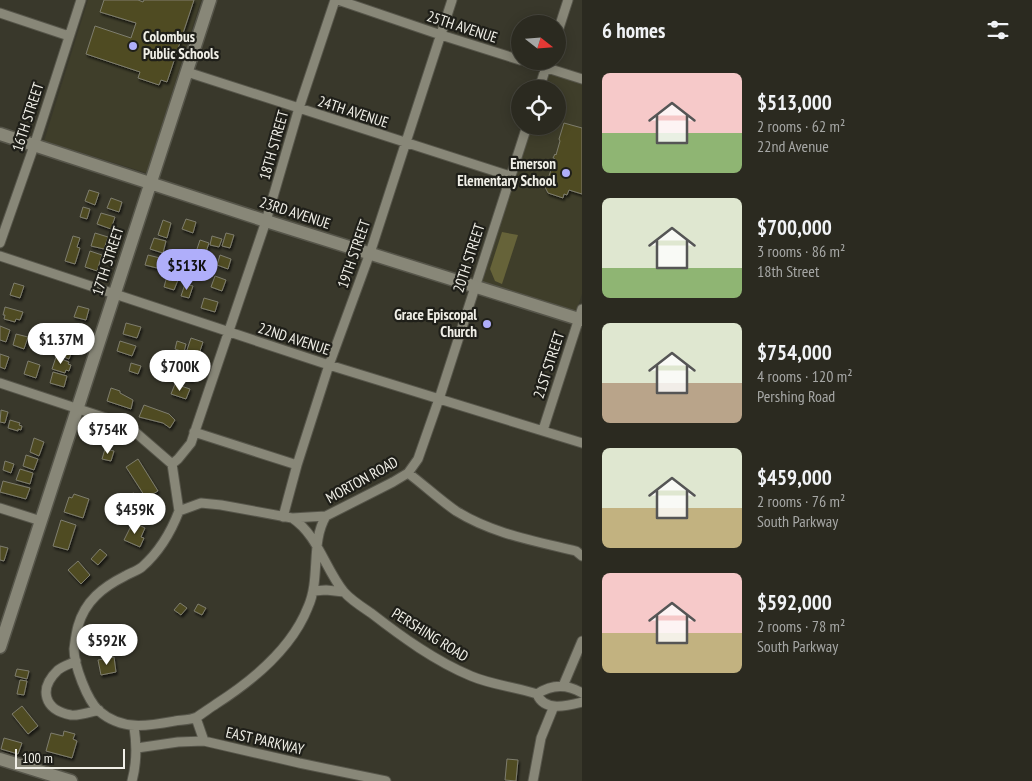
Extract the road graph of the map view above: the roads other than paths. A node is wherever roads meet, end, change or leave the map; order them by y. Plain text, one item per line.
1 (81, 0) edge
2 (210, 0) edge
3 (337, 0) edge
4 (452, 0) edge
5 (568, 0) edge
6 (0, 13) edge
7 (563, 15) edge
8 (441, 35) junction
9 (69, 36) junction
10 (511, 57) edge
11 (561, 70) edge
12 (187, 72) junction
13 (582, 79) edge
14 (299, 108) junction
15 (0, 134) edge
16 (524, 135) edge
17 (405, 144) junction
18 (34, 146) junction
19 (510, 176) junction
20 (151, 182) junction
21 (266, 221) junction
22 (0, 243) edge
23 (370, 253) junction
24 (0, 256) edge
25 (475, 287) junction
26 (114, 294) junction
27 (581, 316) edge
28 (227, 332) junction
29 (329, 365) junction
30 (0, 383) edge
31 (439, 399) junction
32 (78, 408) junction
33 (543, 430) junction
34 (194, 432) junction
35 (582, 443) edge
36 (172, 464) junction
37 (297, 465) junction
38 (408, 473) junction
39 (0, 508) edge
40 (179, 511) junction
41 (326, 516) junction
42 (287, 517) junction
43 (41, 522) junction
44 (317, 550) junction
45 (582, 556) edge
46 (314, 591) junction
47 (344, 592) junction
48 (2, 631) edge
49 (582, 641) edge
50 (0, 647) edge
51 (76, 661) junction
52 (564, 686) junction
53 (582, 693) edge
54 (537, 694) junction
55 (582, 702) edge
56 (554, 706) junction
57 (99, 710) junction
58 (196, 718) junction
59 (134, 727) junction
60 (204, 741) junction
61 (137, 748) junction
62 (0, 759) edge
63 (55, 779) edge
64 (71, 781) edge
65 (132, 781) edge
66 (386, 781) edge
67 (533, 781) edge

1 - 9 street, 16TH STREET
2 - 12 main road, 17TH STREET
3 - 8 street, 25TH AVENUE
3 - 14 street, 18TH STREET
4 - 8 street, 19TH STREET
5 - 7 street
6 - 9 street
8 - 10 street, 25TH AVENUE
8 - 17 street, 19TH STREET
9 - 18 street, 16TH STREET
11 - 13 street
12 - 14 street, 24TH AVENUE
12 - 20 main road, 17TH STREET
14 - 17 street, 24TH AVENUE
14 - 21 street, 18TH STREET
15 - 18 main road, 23RD AVENUE
16 - 19 street, 20TH STREET
17 - 19 street, 24TH AVENUE
17 - 23 street, 19TH STREET
18 - 20 main road, 23RD AVENUE
18 - 22 street, 16TH STREET
19 - 25 street, 20TH STREET
20 - 21 main road, 23RD AVENUE
20 - 26 main road, 17TH STREET
21 - 23 main road, 23RD AVENUE
21 - 28 street, 18TH STREET
23 - 25 main road, 23RD AVENUE
23 - 29 street, 19TH STREET
24 - 26 street, 22ND AVENUE
25 - 27 main road, 23RD AVENUE
25 - 31 street, 20TH STREET
26 - 28 street, 22ND AVENUE
26 - 32 main road, 17TH STREET
27 - 33 street, 21ST STREET
28 - 29 street, 22ND AVENUE
28 - 34 street, 18TH STREET
29 - 31 street, 22ND AVENUE
29 - 37 street, 19TH STREET
30 - 32 street
31 - 33 street, 22ND AVENUE
31 - 38 street, MORTON ROAD
32 - 36 street
32 - 43 main road, 17TH STREET
33 - 35 street, 22ND AVENUE
34 - 36 street, 18TH STREET
34 - 37 street
36 - 40 street
37 - 42 street, 19TH STREET
38 - 41 street, MORTON ROAD
38 - 45 street
39 - 43 street
40 - 42 street
40 - 51 street
41 - 42 street
41 - 44 street, MORTON ROAD
42 - 44 street, PERSHING ROAD
43 - 48 main road, 17TH STREET
44 - 46 street, MORTON ROAD
44 - 47 street, PERSHING ROAD
46 - 47 street
46 - 58 street, MORTON ROAD
47 - 54 street, PERSHING ROAD
48 - 50 main road, 17TH STREET
49 - 52 street
51 - 57 street
51 - 57 street
52 - 53 street
52 - 54 street
54 - 56 street, PERSHING ROAD
55 - 56 street
56 - 67 street
57 - 59 street
58 - 59 street
58 - 60 street
59 - 61 street
60 - 61 street, EAST PARKWAY
60 - 66 street, EAST PARKWAY
61 - 65 street
62 - 63 main road
63 - 64 main road

